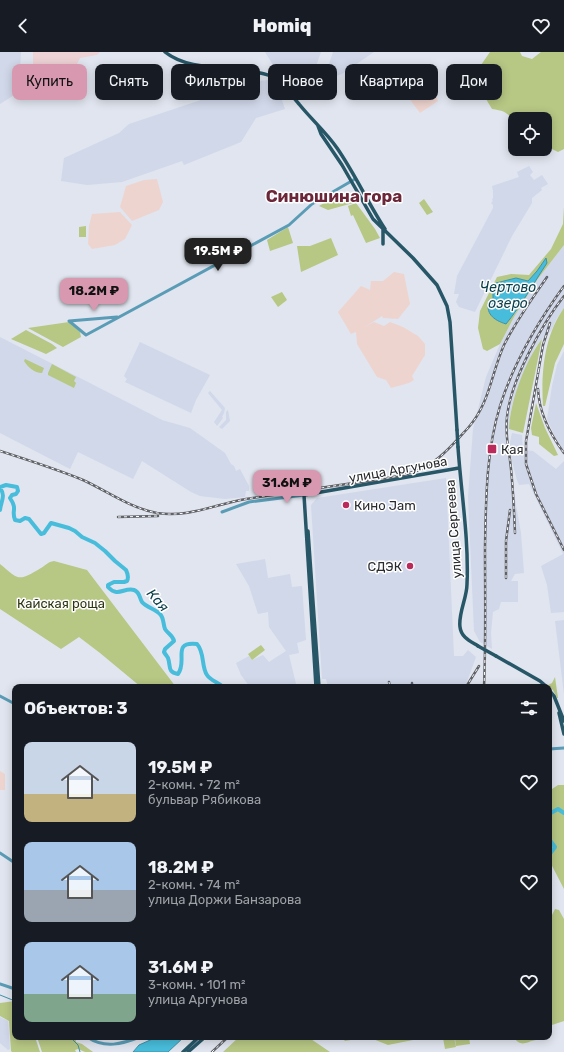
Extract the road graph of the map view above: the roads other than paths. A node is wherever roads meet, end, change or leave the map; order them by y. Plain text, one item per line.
1 (165, 52) edge
2 (353, 180) junction
3 (383, 230) junction
4 (388, 233) junction
5 (383, 244) dead end
6 (119, 317) junction
7 (460, 468) junction
8 (304, 495) junction
9 (222, 512) dead end
10 (306, 522) junction
11 (316, 684) edge
12 (319, 684) edge
13 (544, 684) edge
14 (552, 695) edge
15 (0, 696) edge
16 (12, 702) edge
17 (557, 704) junction
18 (564, 721) edge
19 (564, 734) edge
20 (564, 748) edge
21 (552, 749) edge
22 (0, 853) edge
23 (12, 861) edge
24 (0, 984) edge
25 (12, 988) edge
26 (94, 1040) edge
27 (131, 1040) edge
28 (196, 1040) edge
29 (202, 1040) edge
30 (183, 1052) edge
31 (188, 1052) edge

1 - 2 main road
2 - 3 main road
2 - 4 main road
2 - 6 street
3 - 4 main road
3 - 5 main road
4 - 7 main road, улица Сергеева, bridge
6 - 6 street
7 - 8 main road, улица Аргунова
7 - 13 main road, улица Сергеева, bridge
8 - 9 street, улица Аргунова
8 - 10 main road
10 - 11 main road
10 - 12 main road
14 - 17 main road
15 - 16 street
17 - 18 main road
17 - 19 main road
20 - 21 street
22 - 23 street
24 - 25 street
26 - 27 street
28 - 30 main road
29 - 31 main road

